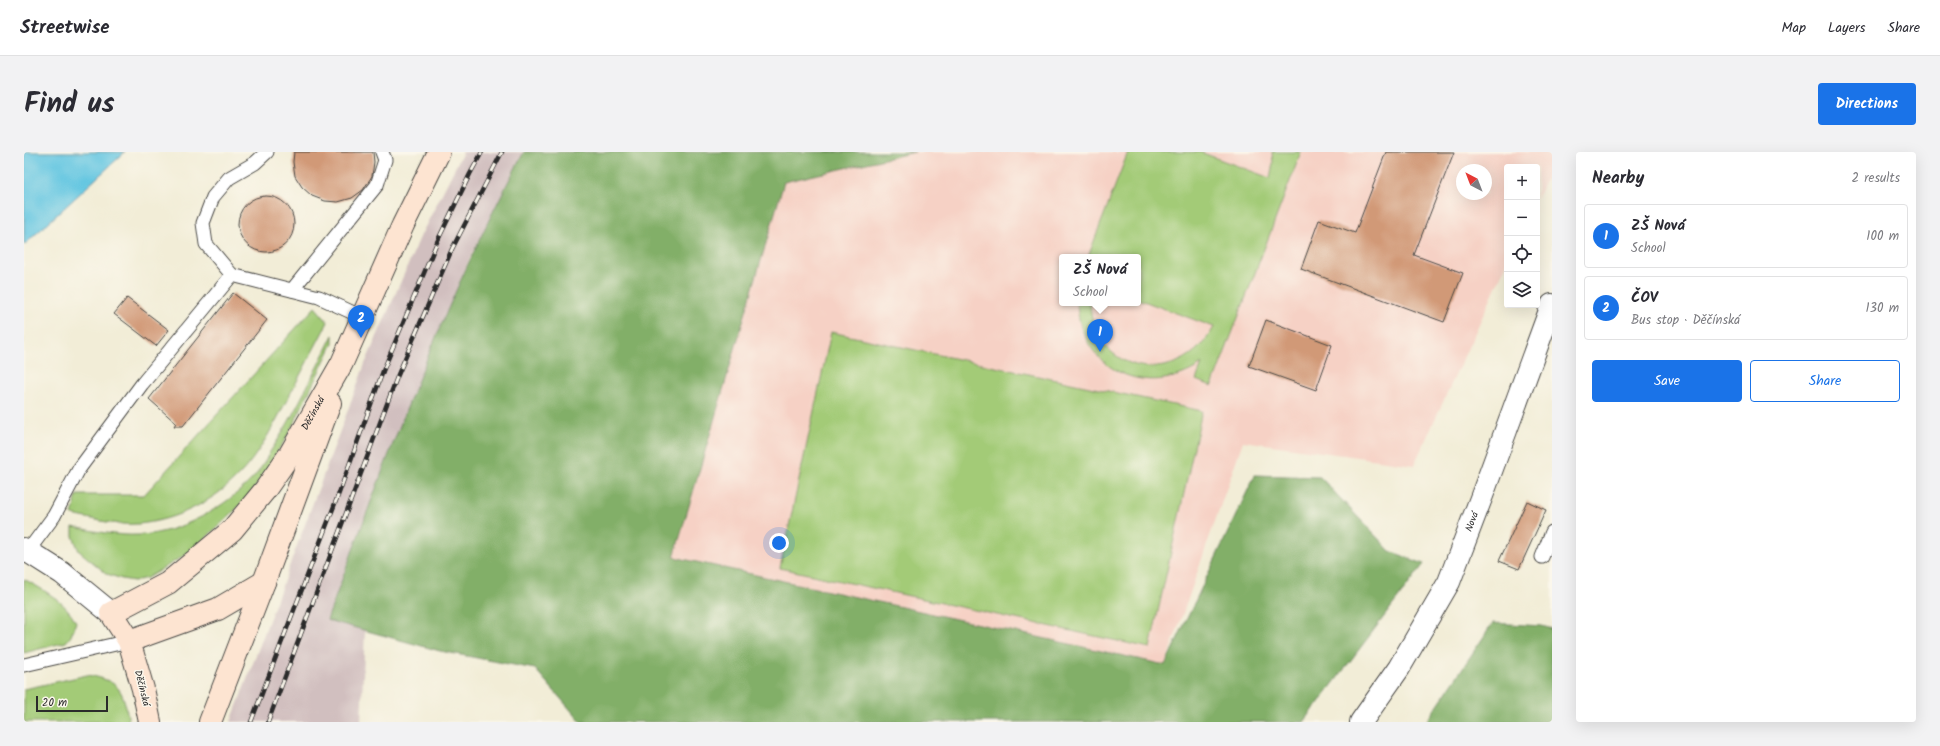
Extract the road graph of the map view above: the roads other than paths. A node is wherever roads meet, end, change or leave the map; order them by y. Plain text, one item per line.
1 (267, 152) edge
2 (382, 152) edge
3 (439, 152) edge
4 (232, 275) junction
5 (292, 290) junction
6 (1552, 305) edge
7 (362, 318) junction
8 (342, 364) junction
9 (1552, 532) edge
10 (26, 550) edge
11 (1542, 557) dead end
12 (264, 582) junction
13 (111, 613) junction
14 (129, 641) junction
15 (24, 665) edge
16 (150, 722) edge
17 (210, 722) edge
18 (1361, 722) edge

1 - 4 lane
2 - 5 lane
3 - 7 main road, Děčínská
4 - 5 lane
4 - 10 lane
5 - 7 lane
6 - 18 street, Nová
7 - 8 main road, Děčínská
8 - 12 main road
8 - 13 main road, Děčínská
9 - 11 lane
10 - 13 street, Děčínská
12 - 14 main road
12 - 17 main road
13 - 14 main road, Děčínská
14 - 15 lane
14 - 16 main road, Děčínská

